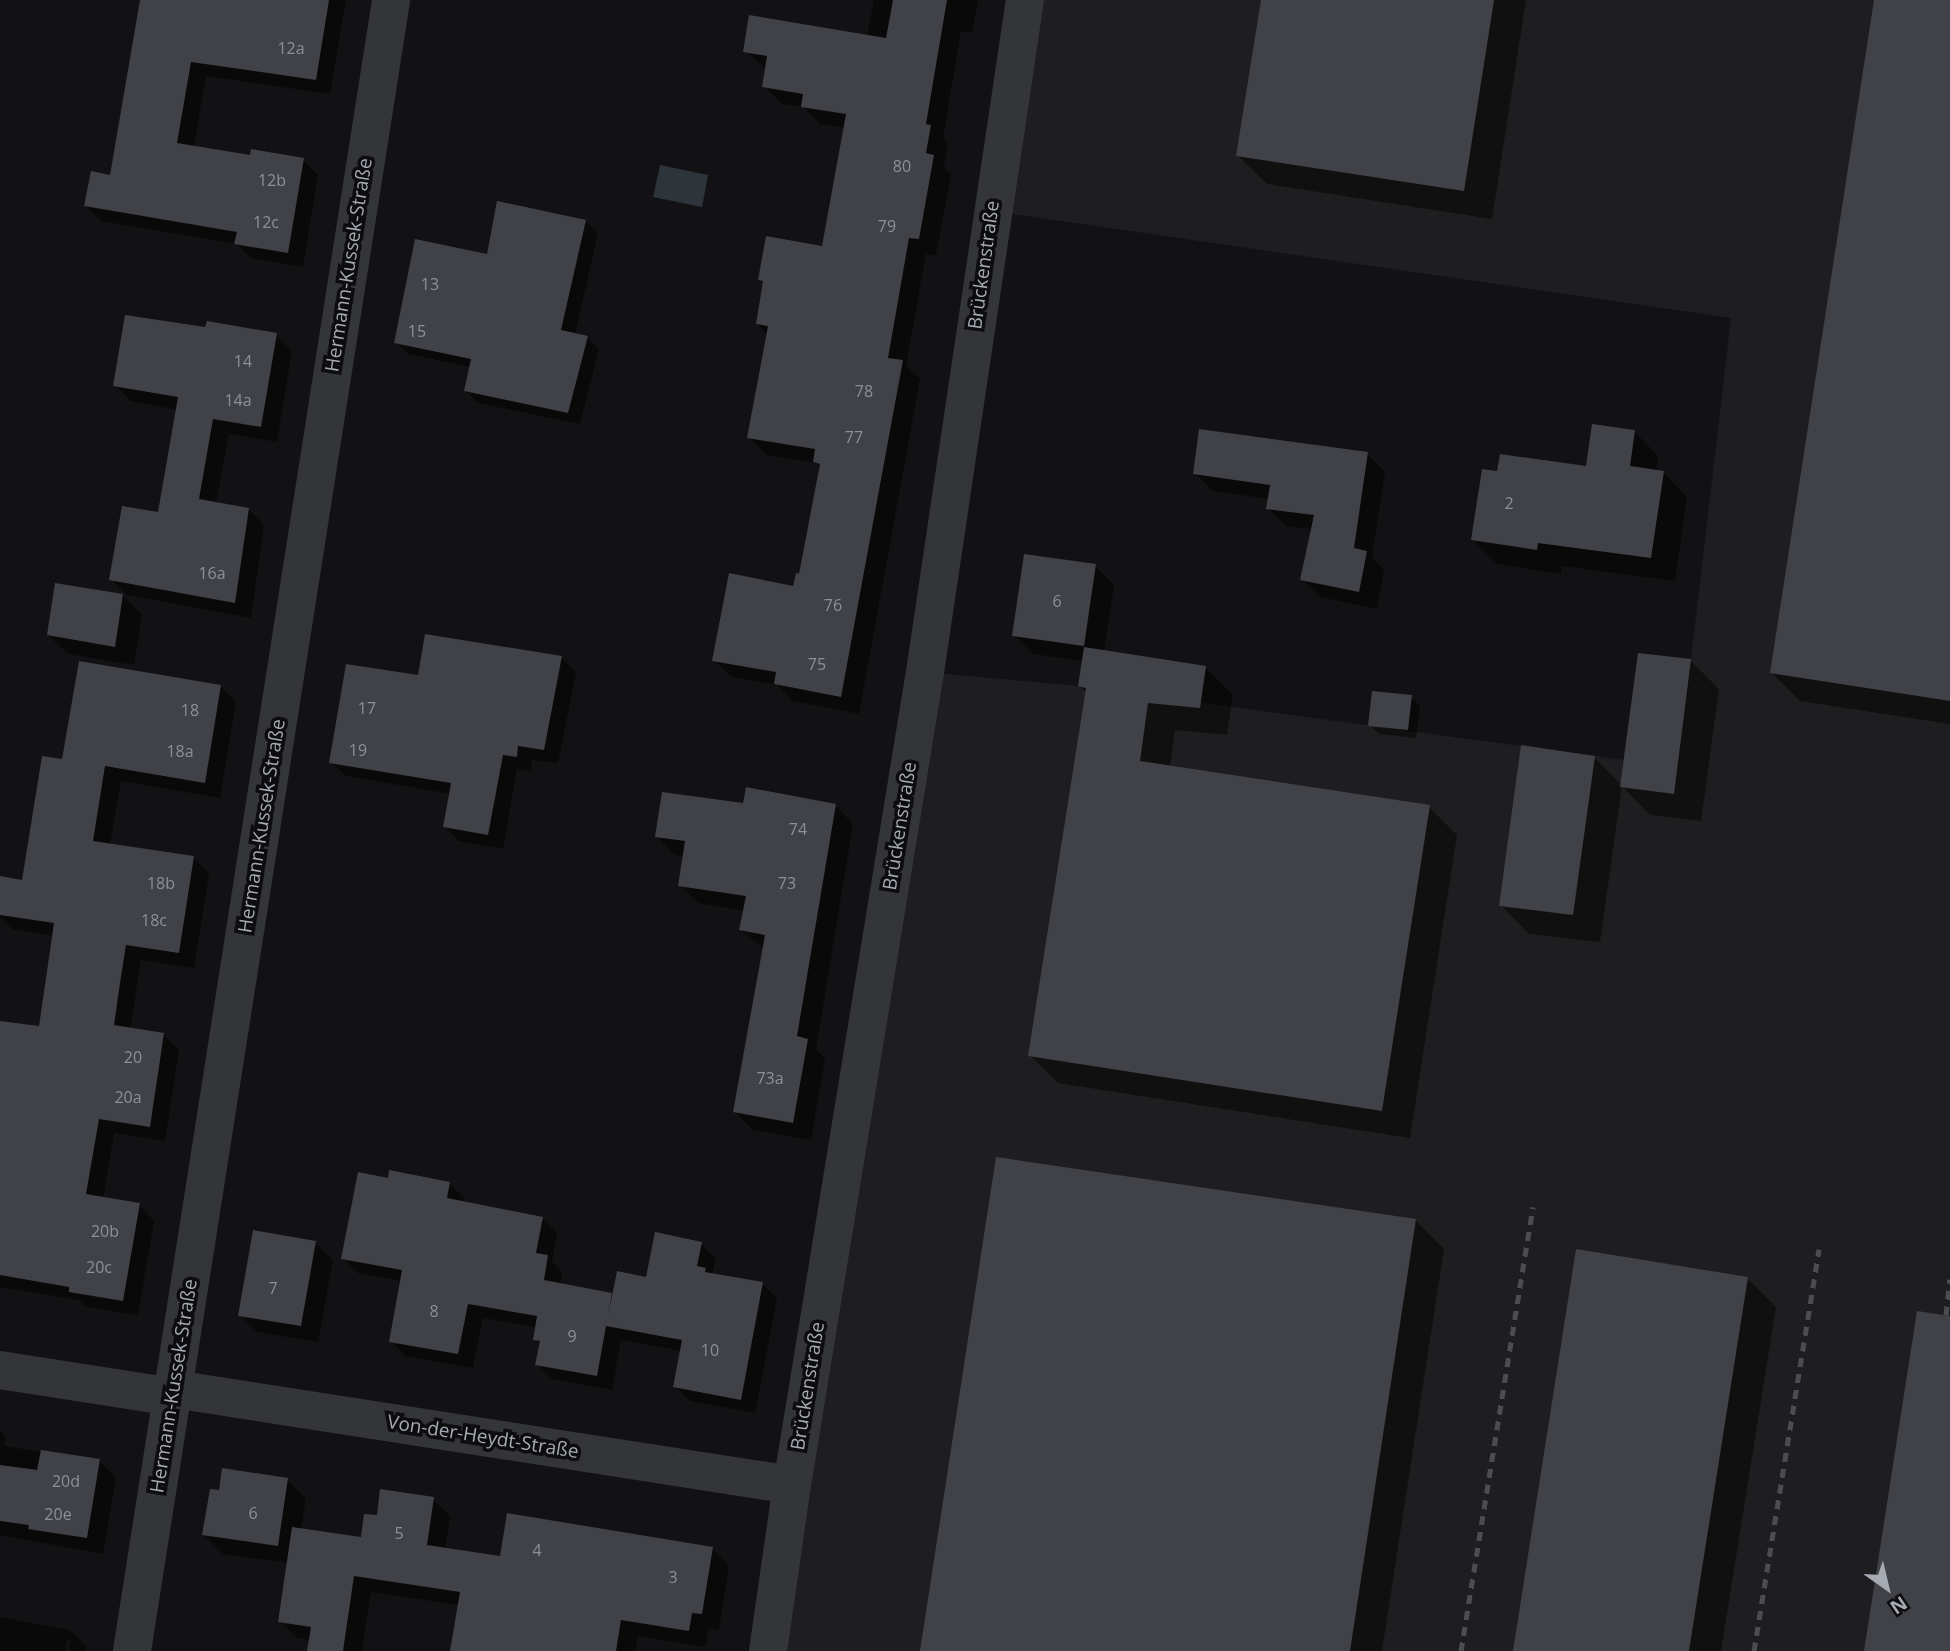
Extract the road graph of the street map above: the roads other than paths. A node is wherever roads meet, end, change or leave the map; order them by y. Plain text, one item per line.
1 (391, 0) edge
2 (1025, 0) edge
3 (0, 1370) edge
4 (173, 1393) junction
5 (792, 1485) junction
6 (132, 1651) edge
7 (768, 1651) edge

1 - 4 street, Hermann-Kussek-Straße
2 - 5 street, Brückenstraße
3 - 4 street, Von-der-Heydt-Straße
4 - 5 street, Von-der-Heydt-Straße
4 - 6 street, Hermann-Kussek-Straße
5 - 7 street, Brückenstraße

